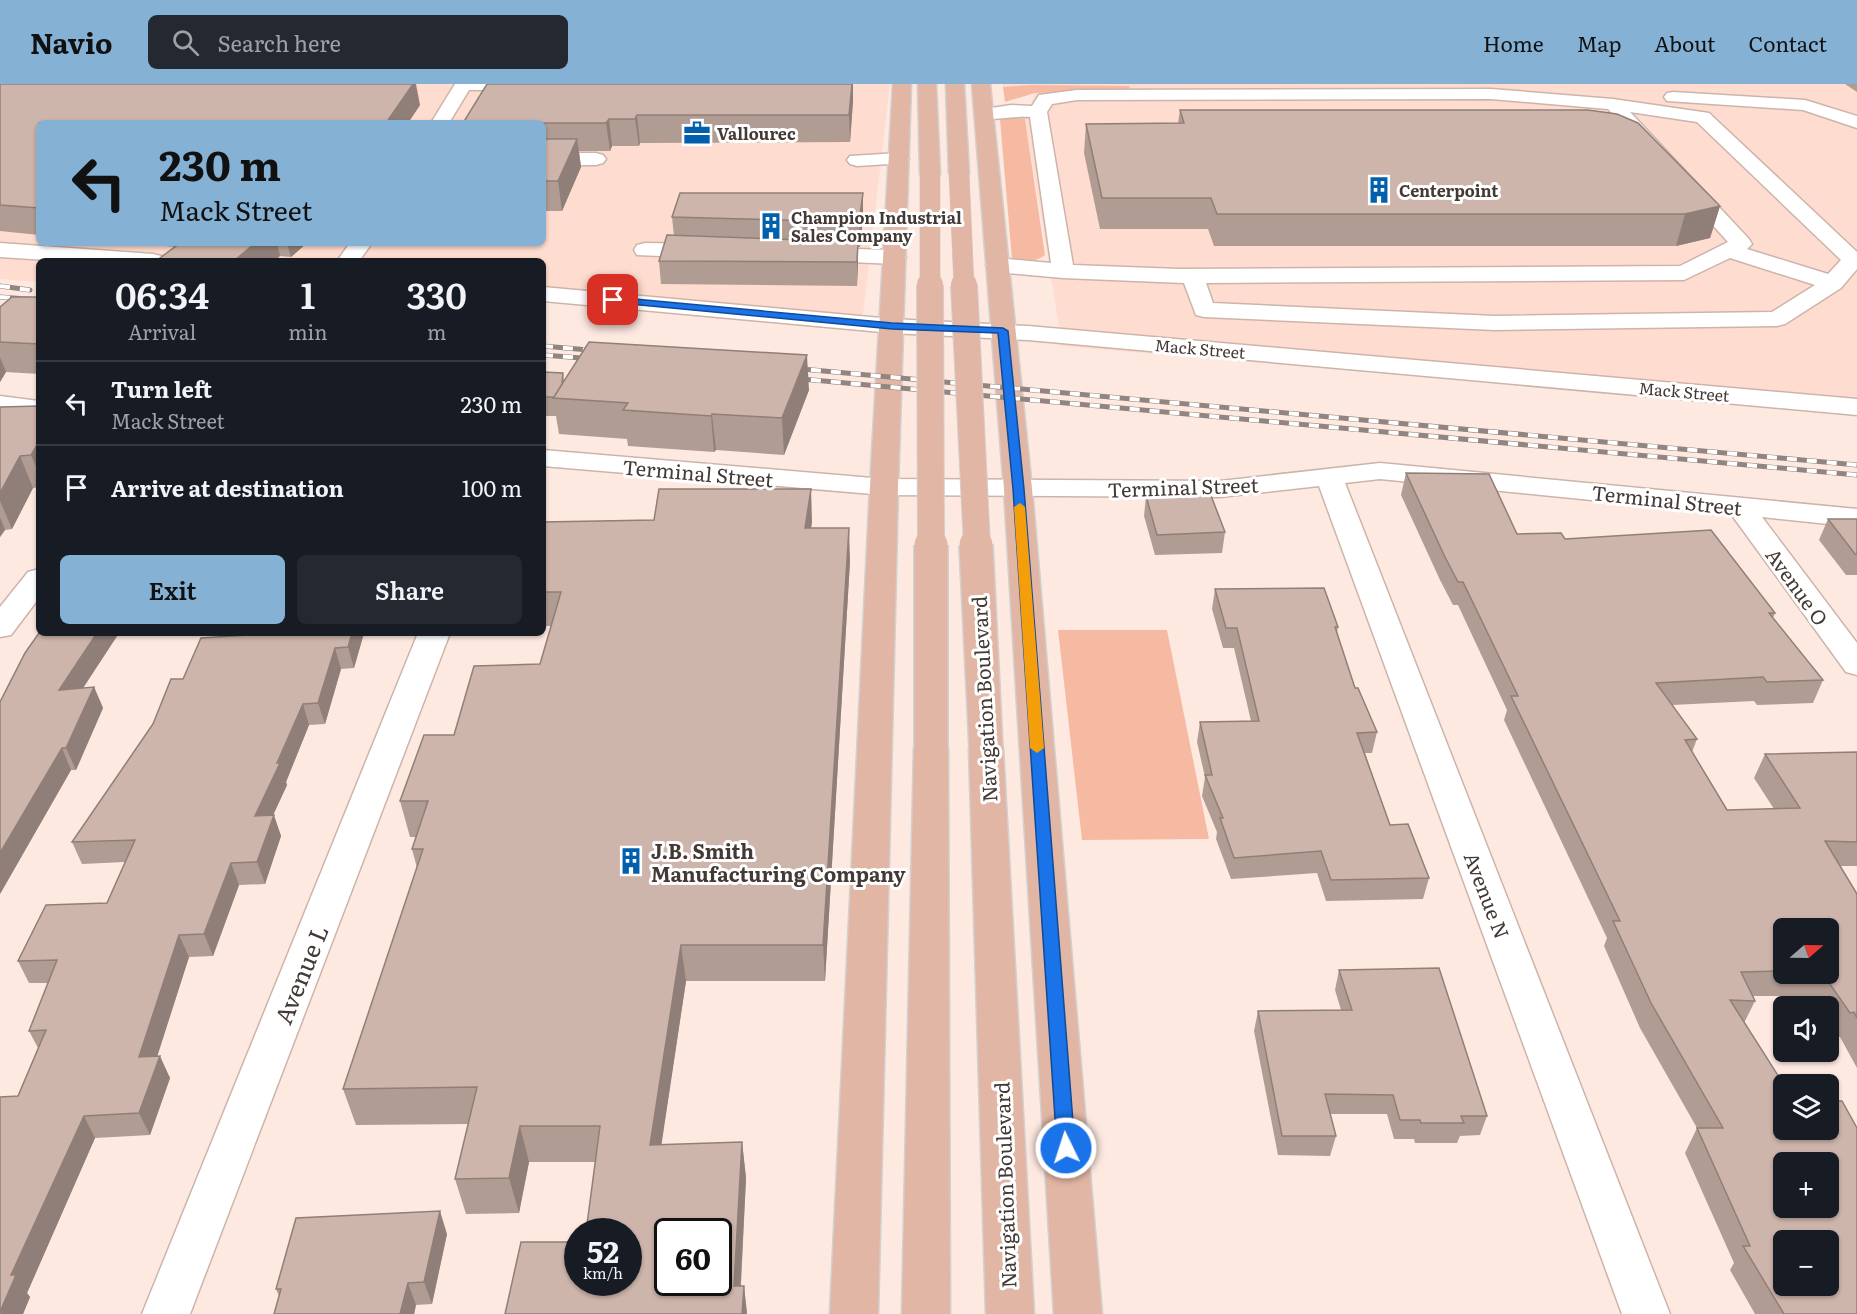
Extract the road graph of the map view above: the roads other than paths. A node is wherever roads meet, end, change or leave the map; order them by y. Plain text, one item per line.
1 (612, 84) edge
2 (902, 84) edge
3 (927, 84) edge
4 (955, 84) edge
5 (981, 84) edge
6 (1468, 84) edge
7 (463, 85) edge
8 (1612, 104) junction
9 (1038, 112) junction
10 (984, 114) junction
11 (442, 120) edge
12 (1857, 122) edge
13 (546, 159) edge
14 (596, 159) dead end
15 (899, 159) junction
16 (857, 160) dead end
17 (0, 250) edge
18 (645, 250) dead end
19 (726, 251) edge
20 (1729, 252) junction
21 (792, 254) edge
22 (895, 257) junction
23 (111, 258) edge
24 (997, 264) junction
25 (1063, 271) junction
26 (1193, 276) junction
27 (1833, 283) junction
28 (546, 294) edge
29 (1501, 299) junction
30 (892, 326) junction
31 (1003, 331) junction
32 (0, 404) edge
33 (1857, 407) edge
34 (36, 409) edge
35 (546, 458) edge
36 (1329, 476) junction
37 (884, 487) junction
38 (1018, 489) junction
39 (1740, 506) junction
40 (1857, 518) edge
41 (36, 582) edge
42 (0, 628) edge
43 (433, 636) edge
44 (1857, 665) edge
45 (166, 1314) edge
46 (854, 1314) edge
47 (926, 1314) edge
48 (1010, 1314) edge
49 (1078, 1314) edge
50 (1646, 1314) edge

1 - 7 street
2 - 15 main road
3 - 47 main road, bridge
4 - 48 main road, Navigation Boulevard, bridge
5 - 10 main road
6 - 12 street
7 - 11 street
8 - 9 street
8 - 20 street
8 - 27 street
9 - 10 street
9 - 25 street
10 - 24 main road
13 - 14 street
15 - 16 street
15 - 22 main road
17 - 23 street
18 - 19 street
20 - 27 street
20 - 29 street
21 - 22 street
22 - 30 main road
24 - 25 street
24 - 31 main road
25 - 26 street
26 - 29 street
26 - 29 street
27 - 29 street
28 - 30 street, Mack Street
30 - 31 street, Mack Street
30 - 37 main road
31 - 33 street, Mack Street
31 - 38 main road
32 - 34 street
35 - 37 street, Terminal Street
36 - 38 street, Terminal Street
36 - 39 street, Terminal Street
36 - 50 street, Avenue N
37 - 38 street, Terminal Street
37 - 46 main road
38 - 49 main road
39 - 40 street, Terminal Street
39 - 44 street, Avenue O
41 - 42 street
43 - 45 street, Avenue L

